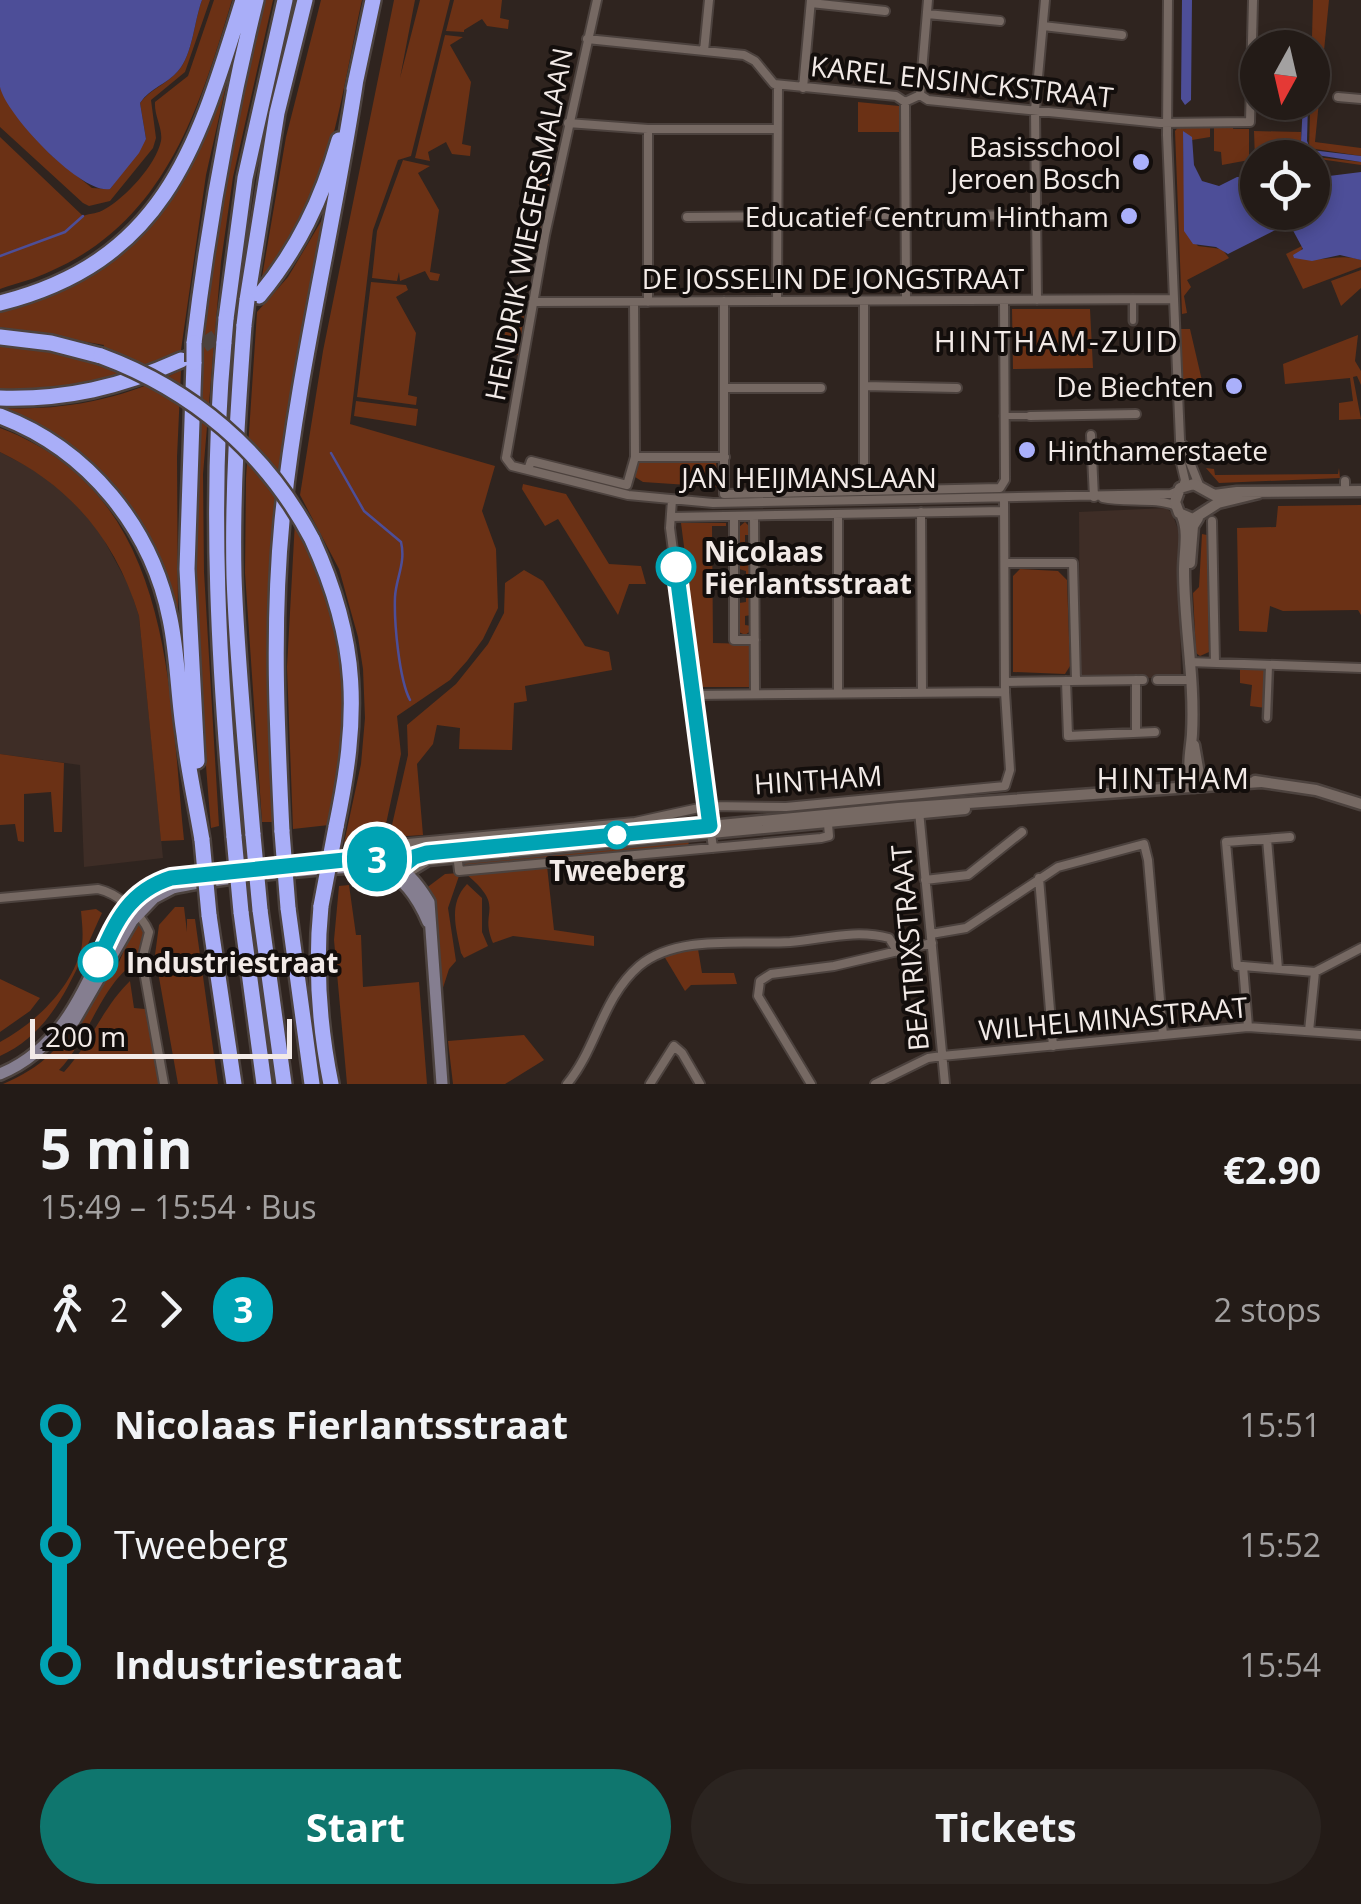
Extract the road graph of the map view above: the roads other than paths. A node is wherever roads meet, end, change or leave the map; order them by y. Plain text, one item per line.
1 (243, 0) edge
2 (256, 0) edge
3 (286, 0) edge
4 (305, 0) edge
5 (374, 0) edge
6 (597, 0) edge
7 (709, 0) edge
8 (928, 0) edge
9 (1045, 0) edge
10 (1168, 0) edge
11 (1253, 0) edge
12 (811, 2) edge
13 (885, 11) dead end
14 (926, 14) junction
15 (1000, 21) dead end
16 (1043, 26) junction
17 (1122, 34) dead end
18 (588, 40) junction
19 (704, 51) junction
20 (356, 79) junction
21 (778, 85) junction
22 (803, 88) junction
23 (920, 95) junction
24 (1338, 98) dead end
25 (1361, 100) edge
26 (905, 102) junction
27 (1035, 110) junction
28 (1166, 122) junction
29 (568, 123) junction
30 (648, 129) junction
31 (777, 130) junction
32 (819, 215) dead end
33 (906, 215) junction
34 (777, 216) junction
35 (947, 216) dead end
36 (1035, 216) junction
37 (687, 217) dead end
38 (253, 298) junction
39 (1174, 299) junction
40 (906, 300) junction
41 (1004, 300) junction
42 (1037, 300) junction
43 (1132, 300) junction
44 (724, 301) junction
45 (777, 301) junction
46 (864, 301) junction
47 (533, 302) junction
48 (634, 302) junction
49 (648, 302) junction
50 (0, 303) edge
51 (1133, 321) dead end
52 (0, 337) edge
53 (187, 361) junction
54 (864, 386) junction
55 (724, 388) junction
56 (821, 388) dead end
57 (957, 388) dead end
58 (0, 398) edge
59 (1136, 414) dead end
60 (0, 416) edge
61 (1004, 416) junction
62 (1030, 416) joint
63 (1179, 432) junction
64 (1091, 436) dead end
65 (724, 457) junction
66 (506, 458) joint
67 (635, 458) junction
68 (528, 470) junction
69 (1203, 488) junction
70 (1180, 489) junction
71 (1361, 490) edge
72 (864, 491) junction
73 (1259, 493) junction
74 (1094, 496) junction
75 (1004, 498) junction
76 (672, 500) junction
77 (1004, 510) junction
78 (1179, 511) junction
79 (921, 512) junction
80 (838, 514) junction
81 (1210, 515) junction
82 (754, 516) junction
83 (734, 517) junction
84 (671, 518) junction
85 (1198, 518) junction
86 (1006, 563) junction
87 (1186, 594) junction
88 (755, 640) junction
89 (1189, 662) junction
90 (1215, 663) junction
91 (1269, 666) junction
92 (1361, 668) edge
93 (1157, 680) dead end
94 (1190, 680) junction
95 (1071, 681) junction
96 (1006, 682) junction
97 (1006, 692) junction
98 (838, 693) junction
99 (922, 693) junction
100 (755, 694) junction
101 (694, 695) junction
102 (1267, 718) dead end
103 (1136, 732) junction
104 (1155, 732) dead end
105 (1195, 783) junction
106 (1361, 804) edge
107 (708, 806) junction
108 (919, 811) junction
109 (828, 830) junction
110 (711, 831) junction
111 (1022, 832) dead end
112 (1290, 837) dead end
113 (1267, 839) junction
114 (202, 840) junction
115 (397, 844) dead end
116 (713, 848) junction
117 (456, 849) junction
118 (402, 873) junction
119 (1040, 878) junction
120 (925, 880) junction
121 (0, 898) edge
122 (131, 910) junction
123 (931, 938) junction
124 (1361, 948) edge
125 (898, 952) junction
126 (1242, 966) junction
127 (1278, 969) junction
128 (1316, 972) junction
129 (1248, 1027) junction
130 (1309, 1031) junction
131 (1163, 1036) junction
132 (1361, 1036) edge
133 (1053, 1046) junction
134 (942, 1056) junction
135 (0, 1077) edge
136 (698, 1081) edge
137 (164, 1084) edge
138 (234, 1084) edge
139 (264, 1084) edge
140 (284, 1084) edge
141 (312, 1084) edge
142 (330, 1084) edge
143 (442, 1084) edge
144 (567, 1084) edge
145 (650, 1084) edge
146 (686, 1084) edge
147 (812, 1084) edge
148 (875, 1084) edge
149 (945, 1084) edge

1 - 50 highway
2 - 53 highway, bridge
3 - 139 highway, bridge
4 - 38 highway
5 - 20 highway
6 - 18 street, HENDRIK WIEGERSMALAAN
7 - 19 street
8 - 14 street
9 - 16 street
10 - 28 street
11 - 28 street, KAREL ENSINCKSTRAAT
12 - 13 street
12 - 22 street
14 - 15 street
14 - 23 street
16 - 17 street
16 - 27 street
18 - 19 street, KAREL ENSINCKSTRAAT
18 - 29 street, HENDRIK WIEGERSMALAAN
19 - 21 street, KAREL ENSINCKSTRAAT
20 - 38 highway
20 - 141 highway, bridge
21 - 22 street, KAREL ENSINCKSTRAAT
21 - 31 street
22 - 26 street, KAREL ENSINCKSTRAAT
23 - 26 street, KAREL ENSINCKSTRAAT
23 - 27 street, KAREL ENSINCKSTRAAT
24 - 25 street
26 - 33 street
27 - 28 street, KAREL ENSINCKSTRAAT
27 - 36 street
28 - 39 street
29 - 30 street
29 - 47 street, HENDRIK WIEGERSMALAAN
30 - 31 street
30 - 49 street
31 - 34 street
32 - 33 street
33 - 40 street
34 - 37 street
34 - 45 street
35 - 36 street
36 - 42 street
38 - 140 highway, bridge
39 - 43 street, DE JOSSELIN DE JONGSTRAAT
39 - 63 street
40 - 41 street, DE JOSSELIN DE JONGSTRAAT
40 - 46 street, DE JOSSELIN DE JONGSTRAAT
41 - 42 street, DE JOSSELIN DE JONGSTRAAT
41 - 61 street
42 - 43 street, DE JOSSELIN DE JONGSTRAAT
43 - 51 street
44 - 45 street, DE JOSSELIN DE JONGSTRAAT
44 - 49 street, DE JOSSELIN DE JONGSTRAAT
44 - 55 street
45 - 46 street, DE JOSSELIN DE JONGSTRAAT
46 - 54 street
47 - 48 street, DE JOSSELIN DE JONGSTRAAT
47 - 66 street, HENDRIK WIEGERSMALAAN
48 - 49 street, DE JOSSELIN DE JONGSTRAAT
48 - 67 street
52 - 142 highway, bridge
53 - 58 highway
53 - 114 highway
54 - 57 street
54 - 72 street
55 - 56 street
55 - 65 street
59 - 62 street
60 - 114 highway
61 - 62 street
61 - 72 street, JAN HEIJMANSLAAN
63 - 69 street
63 - 70 street
64 - 74 street
65 - 67 street, JAN HEIJMANSLAAN
65 - 72 street, JAN HEIJMANSLAAN
66 - 68 street, JAN HEIJMANSLAAN
67 - 68 street, JAN HEIJMANSLAAN
68 - 76 street, JAN HEIJMANSLAAN
69 - 70 street
69 - 73 street
69 - 81 street
70 - 74 street, JAN HEIJMANSLAAN
70 - 78 street
71 - 73 street
73 - 81 street
74 - 75 street, JAN HEIJMANSLAAN
74 - 78 street, JAN HEIJMANSLAAN
75 - 76 street, JAN HEIJMANSLAAN
75 - 77 street
76 - 84 street
77 - 79 street, JAN HEIJMANSLAAN
77 - 86 street
78 - 85 street
78 - 87 street
79 - 80 street, JAN HEIJMANSLAAN
79 - 99 street
80 - 82 street, JAN HEIJMANSLAAN
80 - 98 street
81 - 85 street
81 - 90 street
82 - 83 street, JAN HEIJMANSLAAN
82 - 88 street
83 - 84 street, JAN HEIJMANSLAAN
83 - 88 street
84 - 101 street
85 - 87 street
86 - 95 street
86 - 96 street
87 - 89 street
88 - 100 street
89 - 90 street
89 - 94 street
90 - 91 street
91 - 92 street
91 - 102 street
93 - 94 street
94 - 105 street
95 - 96 street
95 - 103 street
95 - 103 street
96 - 97 street
97 - 99 street
97 - 107 street, HINTHAM
98 - 99 street
98 - 100 street
100 - 101 street
101 - 107 street
103 - 104 street
105 - 106 street, HINTHAM
105 - 108 street, HINTHAM
107 - 110 street
107 - 117 street, HINTHAM
108 - 109 street, HINTHAM
108 - 110 street, HINTHAM
108 - 120 street, BEATRIXSTRAAT
109 - 110 street, HINTHAM
109 - 116 street, HINTHAM
110 - 116 street
110 - 117 street, HINTHAM
111 - 120 street
112 - 113 street
113 - 126 street
113 - 127 street
114 - 138 highway, bridge
115 - 117 street, HINTHAM
116 - 117 street, HINTHAM
117 - 118 street, HINTHAM
118 - 122 main road
118 - 143 main road
119 - 123 street
119 - 131 street
119 - 133 street
120 - 123 street, BEATRIXSTRAAT
121 - 122 street
122 - 135 main road
122 - 137 street
123 - 125 street
123 - 134 street, BEATRIXSTRAAT
124 - 128 street
125 - 144 street
125 - 147 street
126 - 127 street
126 - 129 street
127 - 128 street
128 - 130 street
129 - 130 street, WILHELMINASTRAAT
129 - 131 street, WILHELMINASTRAAT
130 - 132 street, WILHELMINASTRAAT
131 - 133 street, WILHELMINASTRAAT
133 - 134 street, WILHELMINASTRAAT
134 - 148 street, WILHELMINASTRAAT
134 - 149 street, BEATRIXSTRAAT
136 - 145 street
136 - 146 street

